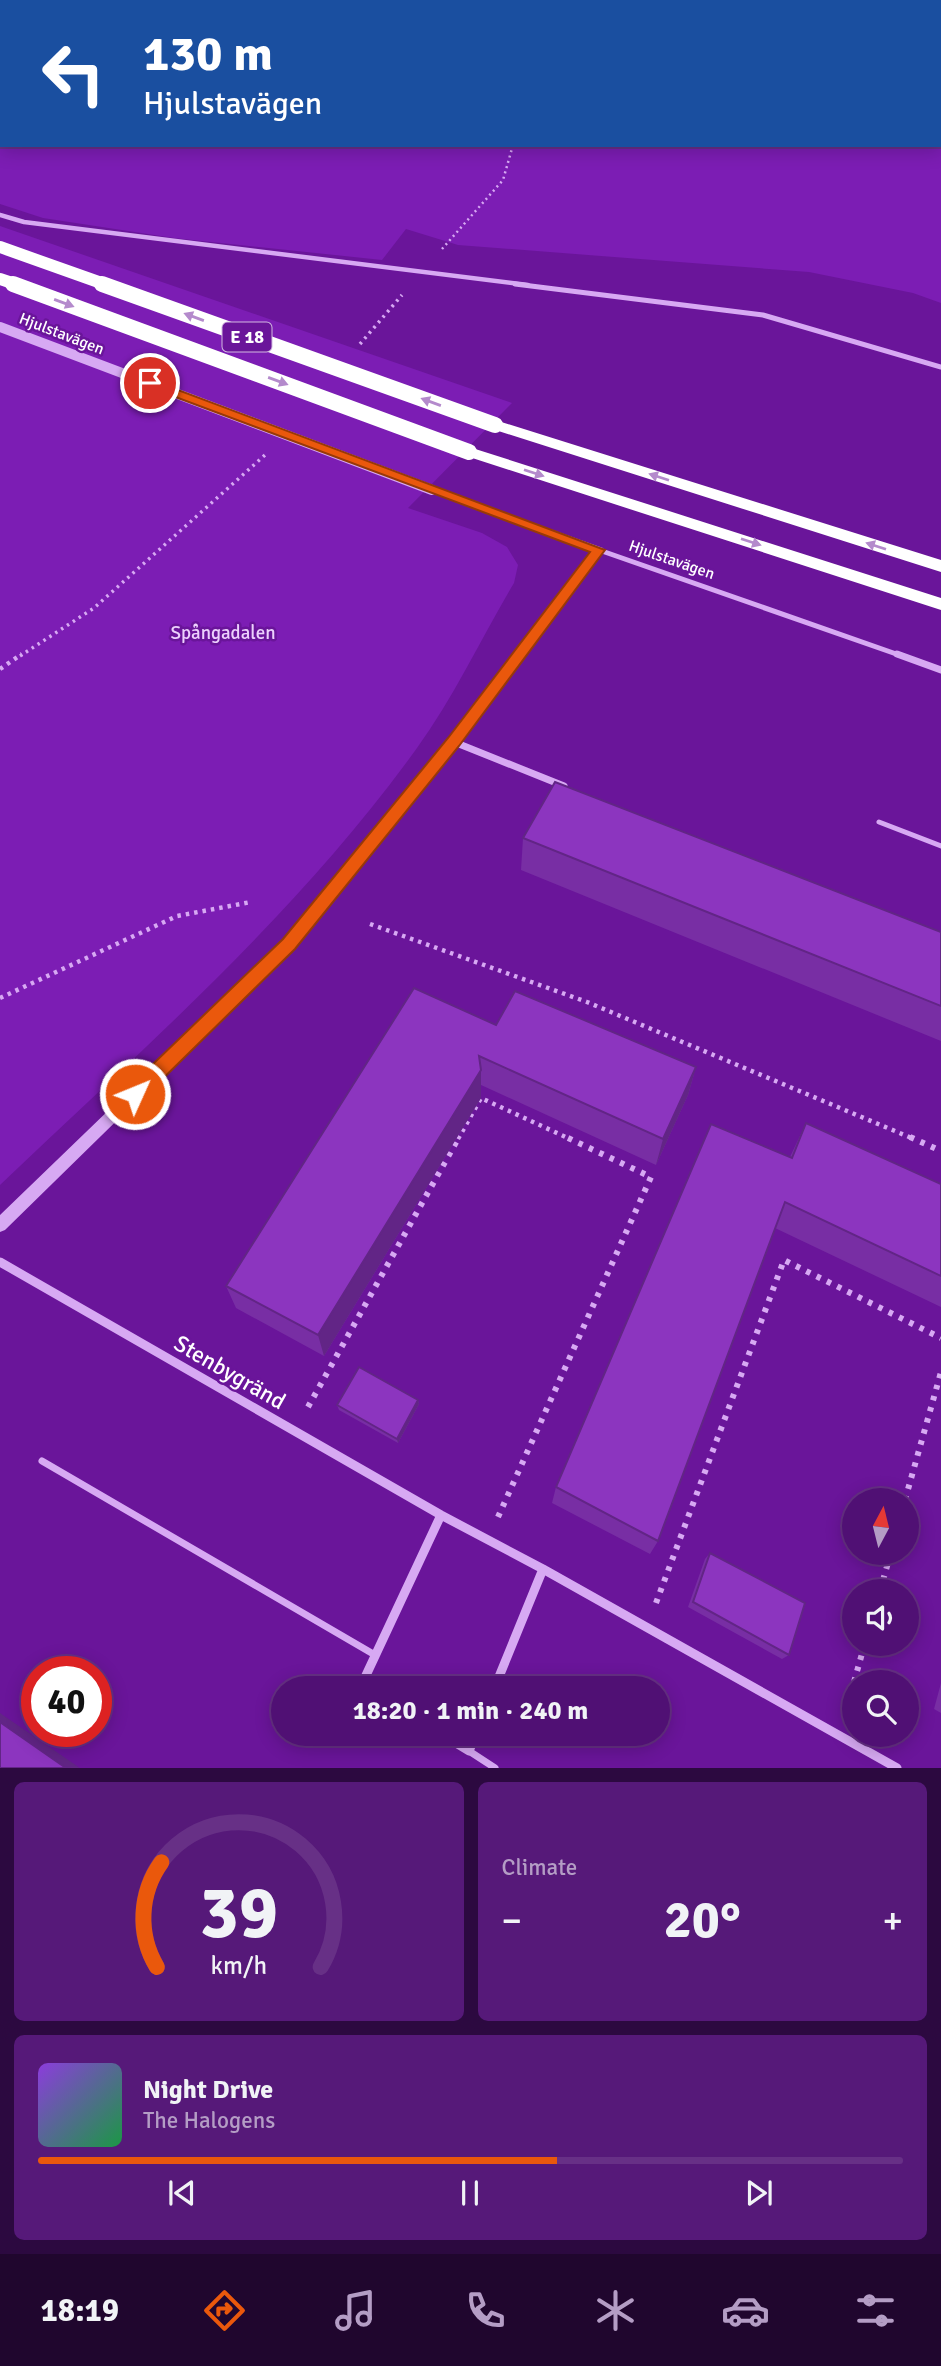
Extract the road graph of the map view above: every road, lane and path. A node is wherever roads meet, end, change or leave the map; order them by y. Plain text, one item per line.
1 (512, 147) edge
2 (0, 215) edge
3 (0, 247) edge
4 (422, 272) junction
5 (0, 279) edge
6 (0, 327) edge
7 (941, 367) edge
8 (255, 467) dead end
9 (598, 550) junction
10 (941, 566) edge
11 (941, 604) edge
12 (0, 669) edge
13 (941, 670) edge
14 (454, 742) junction
15 (569, 788) edge
16 (879, 822) dead end
17 (941, 845) edge
18 (251, 902) dead end
19 (370, 924) dead end
20 (0, 998) edge
21 (941, 1151) edge
22 (0, 1225) edge
23 (0, 1262) edge
24 (941, 1338) edge
25 (941, 1372) edge
26 (293, 1430) junction
27 (42, 1461) dead end
28 (908, 1488) edge
29 (441, 1515) junction
30 (488, 1540) junction
31 (543, 1569) junction
32 (647, 1628) junction
33 (375, 1656) junction
34 (366, 1676) edge
35 (499, 1676) edge
36 (461, 1746) edge
37 (471, 1746) edge
38 (469, 1751) junction
39 (495, 1768) edge
40 (897, 1768) edge

1 - 4 path
2 - 4 street
10 -> 3 highway, E 18, bridge
4 - 7 street
5 -> 11 highway, E 18, bridge
6 - 9 street, Hjulstavägen, bridge
8 - 12 path
9 - 13 street, Hjulstavägen
9 - 14 street
14 - 15 street
14 - 22 street
16 - 17 lane
18 - 20 path
19 - 21 path
23 - 26 street, Stenbygränd
24 - 32 path
25 - 28 path
26 - 29 street, Stenbygränd
26 - 30 path
27 - 33 lane
29 - 30 street, Stenbygränd
29 - 33 street
30 - 31 street, Stenbygränd
31 - 32 street, Stenbygränd
31 - 35 street
32 - 40 street, Stenbygränd
33 - 34 street
36 - 38 street
37 - 38 street
38 - 39 lane

